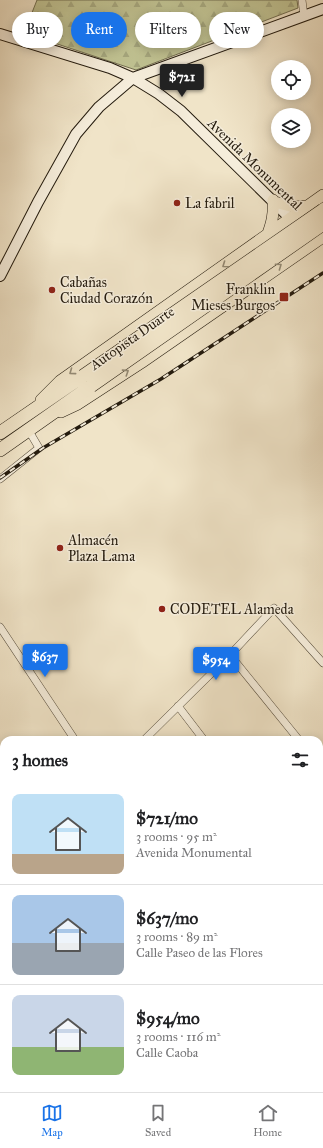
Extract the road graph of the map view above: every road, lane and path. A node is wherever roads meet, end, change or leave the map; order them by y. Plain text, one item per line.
1 (302, 0) edge
2 (323, 9) edge
3 (304, 16) junction
4 (0, 34) edge
5 (133, 78) junction
6 (323, 195) edge
7 (274, 201) junction
8 (308, 206) junction
9 (323, 210) edge
10 (291, 219) junction
11 (323, 224) edge
12 (267, 236) junction
13 (319, 240) edge
14 (0, 276) edge
15 (87, 381) junction
16 (26, 416) junction
17 (44, 420) junction
18 (29, 431) junction
19 (0, 433) edge
20 (0, 450) edge
21 (0, 479) edge
22 (0, 628) edge
23 (230, 655) junction
24 (323, 663) edge
25 (178, 706) junction
26 (72, 736) edge
27 (148, 736) edge
28 (201, 736) edge
29 (296, 736) edge

1 - 3 street
2 - 3 main road
3 - 5 main road
4 - 5 main road, Avenida Monumental
5 - 7 main road, Avenida Monumental
5 - 14 main road
6 - 8 main road, Autopista Duarte
7 - 8 main road
7 - 10 main road, Avenida Monumental
7 - 12 main road
8 - 10 main road, Autopista Duarte
9 - 15 highway, Autopista Duarte, bridge
10 - 12 main road, Autopista Duarte
10 - 13 main road, Avenida Monumental
11 - 15 highway, Autopista Duarte, bridge
12 -> 16 main road, Autopista Duarte
17 -> 13 main road
15 - 16 highway, Autopista Duarte
15 - 17 highway, Autopista Duarte
16 - 19 highway, Autopista Duarte
17 - 18 highway, Autopista Duarte
18 - 20 highway, Autopista Duarte
18 - 21 street
22 - 26 street
23 - 24 street
23 - 25 street
23 - 29 street
25 - 27 street
25 - 28 street

